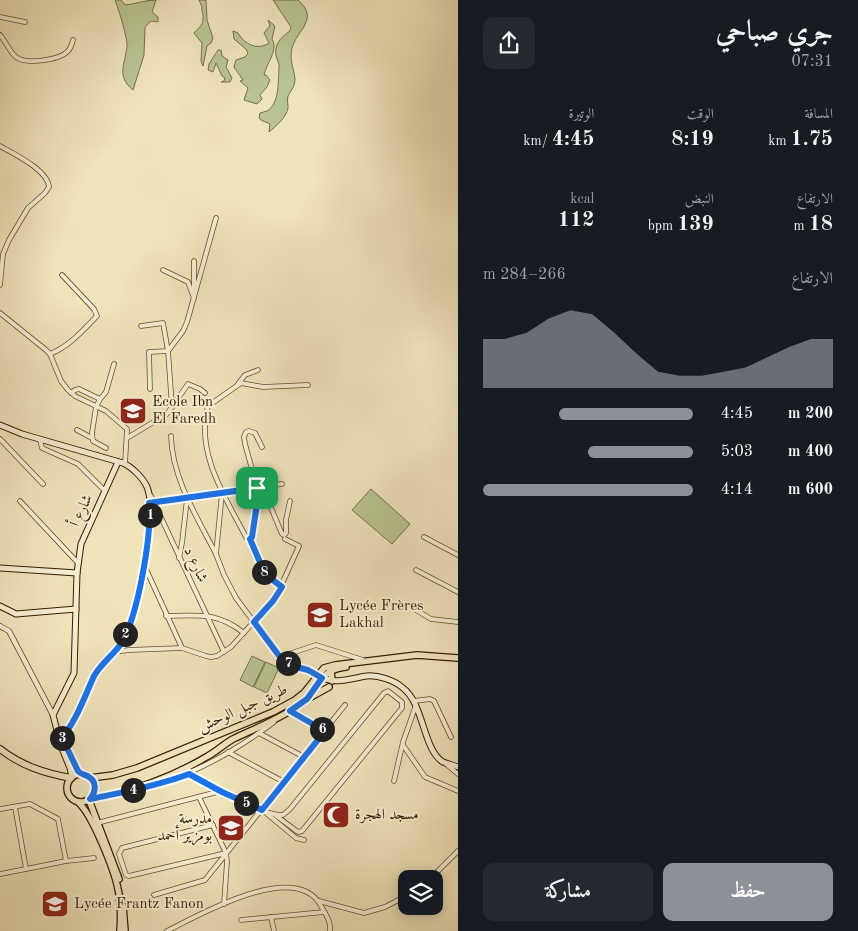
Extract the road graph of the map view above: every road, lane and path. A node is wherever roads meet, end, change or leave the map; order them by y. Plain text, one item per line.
1 (0, 17) edge
2 (25, 22) dead end
3 (0, 35) edge
4 (73, 40) dead end
5 (0, 146) edge
6 (216, 218) dead end
7 (194, 262) dead end
8 (163, 270) dead end
9 (62, 275) dead end
10 (0, 285) edge
11 (194, 298) junction
12 (0, 313) edge
13 (141, 326) dead end
14 (168, 351) junction
15 (50, 354) junction
16 (114, 364) dead end
17 (258, 370) dead end
18 (237, 385) junction
19 (308, 385) dead end
20 (150, 389) dead end
21 (71, 393) junction
22 (205, 393) dead end
23 (100, 400) junction
24 (96, 407) junction
25 (172, 407) junction
26 (0, 425) edge
27 (77, 430) dead end
28 (171, 436) dead end
29 (92, 438) junction
30 (127, 438) junction
31 (0, 439) edge
32 (40, 440) junction
33 (106, 448) dead end
34 (262, 448) dead end
35 (118, 462) junction
36 (125, 464) junction
37 (43, 484) dead end
38 (282, 484) dead end
39 (257, 488) junction
40 (105, 491) junction
41 (222, 493) junction
42 (262, 493) junction
43 (188, 496) junction
44 (20, 501) dead end
45 (290, 501) dead end
46 (151, 502) junction
47 (424, 537) dead end
48 (250, 539) junction
49 (285, 539) dead end
50 (216, 554) junction
51 (458, 555) edge
52 (179, 558) junction
53 (78, 563) junction
54 (144, 565) junction
55 (0, 568) edge
56 (416, 570) dead end
57 (77, 573) junction
58 (282, 587) junction
59 (458, 592) edge
60 (0, 606) edge
61 (76, 609) junction
62 (416, 610) dead end
63 (166, 616) junction
64 (206, 616) junction
65 (254, 622) junction
66 (458, 622) edge
67 (0, 626) edge
68 (244, 633) junction
69 (182, 648) junction
70 (224, 652) junction
71 (113, 653) junction
72 (280, 657) junction
73 (458, 658) edge
74 (368, 662) junction
75 (360, 663) junction
76 (331, 671) junction
77 (318, 679) junction
78 (331, 684) junction
79 (307, 699) junction
80 (415, 703) junction
81 (345, 706) dead end
82 (287, 713) junction
83 (54, 715) junction
84 (325, 731) junction
85 (259, 733) junction
86 (451, 737) dead end
87 (60, 740) junction
88 (402, 745) junction
89 (0, 749) edge
90 (228, 752) junction
91 (304, 757) junction
92 (442, 761) junction
93 (458, 767) edge
94 (80, 774) junction
95 (189, 774) junction
96 (458, 774) edge
97 (72, 777) junction
98 (90, 778) junction
99 (394, 781) dead end
100 (284, 782) junction
101 (148, 786) junction
102 (221, 791) junction
103 (458, 791) edge
104 (199, 797) junction
105 (90, 800) junction
106 (78, 802) junction
107 (15, 807) junction
108 (0, 809) edge
109 (262, 810) junction
110 (275, 815) junction
111 (97, 823) junction
112 (213, 825) junction
113 (304, 840) dead end
114 (458, 851) edge
115 (226, 853) junction
116 (94, 858) dead end
117 (66, 861) junction
118 (123, 864) junction
119 (116, 868) junction
120 (26, 869) junction
121 (439, 870) edge
122 (0, 874) edge
123 (154, 895) dead end
124 (318, 900) junction
125 (398, 900) edge
126 (224, 904) junction
127 (324, 912) junction
128 (271, 917) junction
129 (241, 920) dead end
130 (120, 931) edge
131 (125, 931) edge
132 (166, 931) edge
133 (274, 931) edge
134 (330, 931) edge
135 (334, 931) edge

1 - 2 street
3 - 4 street
5 - 10 street
6 - 11 street
7 - 11 street
8 - 11 street
9 - 15 street
11 - 14 street
12 - 15 street
13 - 14 street
14 - 20 street
14 - 25 street
15 - 21 street
16 - 23 street
17 - 18 street
18 - 19 street
18 - 41 street
21 - 23 street
21 - 24 street
22 - 25 street
23 - 24 street
24 - 29 street
24 - 30 street
25 - 30 street
26 - 32 main road
27 - 29 street
28 - 43 street
29 - 33 street
30 - 36 street
31 - 37 street
32 - 35 main road
32 - 40 street
34 - 39 street
35 - 36 main road
35 - 40 main road, شارع أ
36 - 46 main road
38 - 39 street
39 - 41 street
39 - 42 street
40 - 53 main road, شارع أ
41 - 43 street
41 - 48 street
41 - 50 street
42 - 45 street
42 - 48 street
43 - 46 street
43 - 50 street
43 - 52 street
44 - 53 street
46 - 52 street, شارع د
46 - 54 main road
47 - 51 street
48 - 58 street
49 - 58 street
50 - 65 street
52 - 64 street, شارع د
53 - 57 main road, شارع أ
54 - 63 street
54 - 71 main road
55 - 57 main road
56 - 59 street
57 - 61 main road, شارع أ
58 - 65 street
60 - 61 main road
61 - 83 main road, شارع أ
62 - 66 street
63 - 64 street
63 - 69 street
64 - 68 street
64 - 70 street, شارع د
65 - 68 street
65 - 72 street
67 - 83 street
68 - 70 street
69 - 70 street
69 - 71 street
71 - 87 main road
72 - 74 street
72 - 77 street
73 - 74 main road, طريق جبل الوحش
74 - 75 main road, طريق جبل الوحش
75 - 76 main road
75 - 77 main road, طريق جبل الوحش
76 - 77 main road
76 - 78 main road
77 - 78 main road
77 - 79 main road
77 - 98 main road, طريق جبل الوحش
78 - 79 main road
78 - 80 main road
79 - 82 main road
80 - 86 street
80 - 88 street
80 - 92 main road
81 - 84 street
82 - 84 street
82 - 85 street, طريق جبل الوحش
82 - 101 main road, طريق جبل الوحش
83 - 87 main road
84 - 91 street
85 - 90 street, طريق جبل الوحش
85 - 91 street
87 - 94 main road
87 - 97 main road
88 - 99 street
88 - 103 street
89 - 97 highway
90 - 95 street, طريق جبل الوحش
90 - 100 street
91 - 100 street
92 - 93 main road
92 - 96 street
94 - 97 main road
94 - 98 main road
95 - 101 street, طريق جبل الوحش
95 - 102 street
97 - 106 main road
98 - 105 main road
100 - 109 street
101 - 105 main road, طريق جبل الوحش
102 - 104 street
102 - 109 street
104 - 111 street
104 - 112 street
105 - 106 main road
105 - 111 main road
106 - 130 main road
107 - 108 street
107 - 117 street
107 - 120 street
109 - 110 street
109 - 113 street
109 - 115 street
110 - 110 street
111 - 119 main road
112 - 115 street
112 - 118 street
114 - 121 street
115 - 118 street
115 - 123 street
115 - 126 street
116 - 117 street
117 - 120 street
118 - 119 street
119 - 131 main road
120 - 122 street
124 - 125 street
124 - 126 street
124 - 127 street
126 - 132 street
127 - 128 street
127 - 134 street
127 - 135 street
128 - 129 street
128 - 133 street

